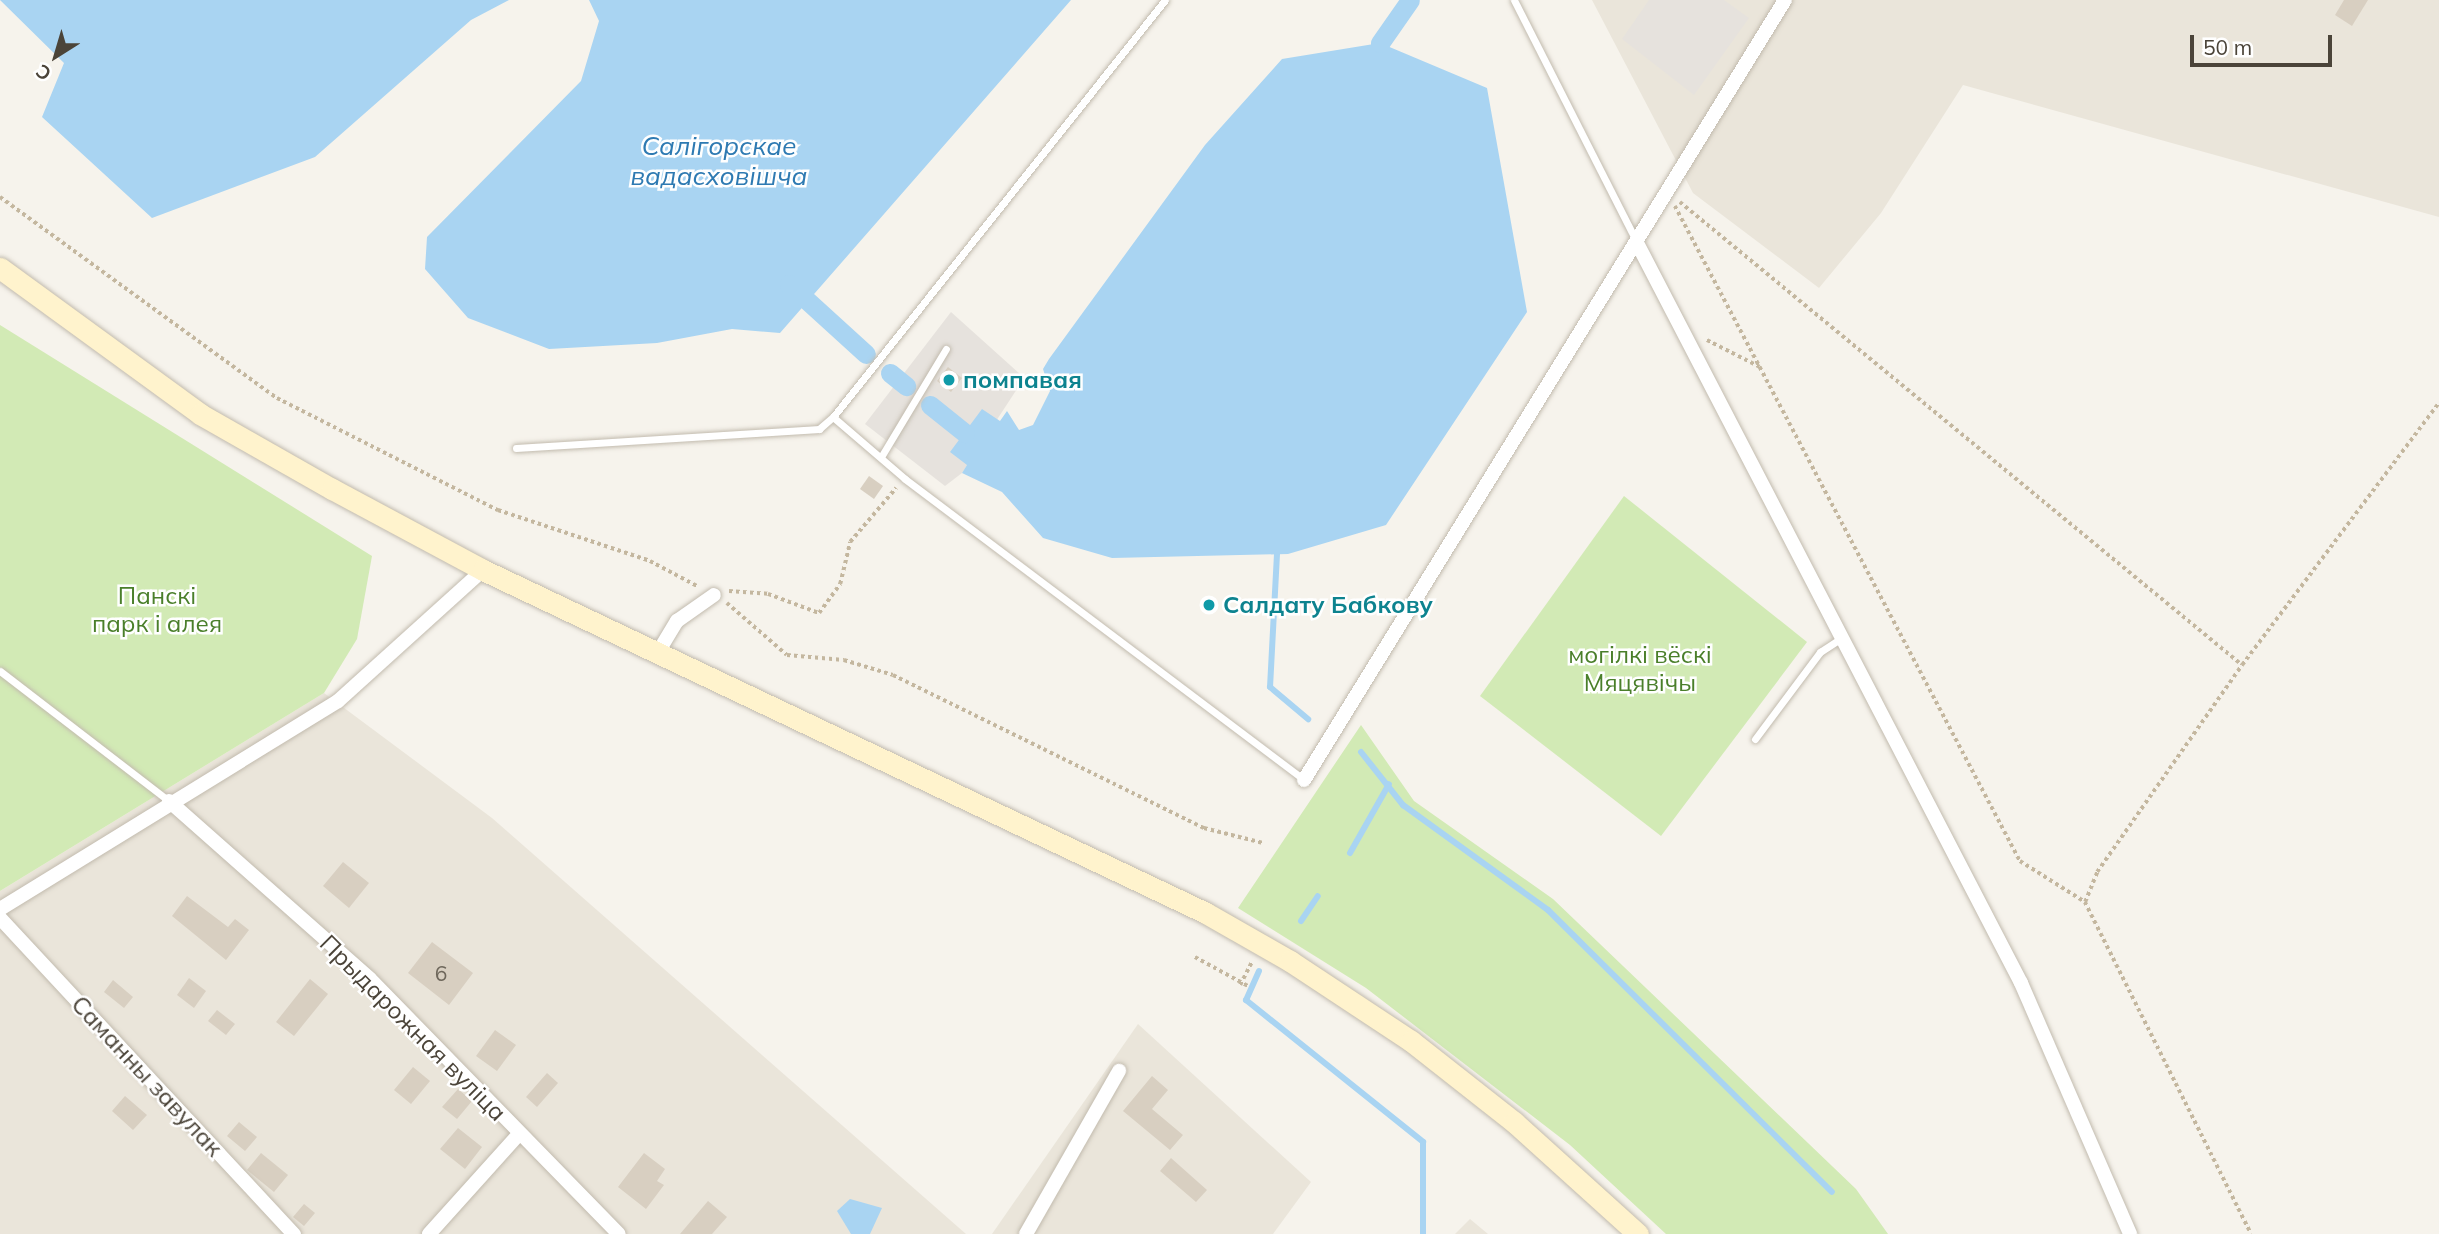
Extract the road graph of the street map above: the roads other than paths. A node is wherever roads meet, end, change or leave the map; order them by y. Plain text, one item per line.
1 (1165, 0) edge
2 (1514, 0) edge
3 (1785, 0) edge
4 (1637, 243) junction
5 (0, 268) edge
6 (946, 349) dead end
7 (833, 417) junction
8 (516, 448) dead end
9 (881, 457) junction
10 (484, 570) junction
11 (714, 595) road end
12 (1844, 636) junction
13 (657, 654) junction
14 (0, 671) edge
15 (1755, 739) dead end
16 (1304, 780) joint
17 (169, 801) junction
18 (0, 909) edge
19 (0, 918) edge
20 (1119, 1071) dead end
21 (519, 1134) junction
22 (294, 1234) edge
23 (429, 1234) edge
24 (619, 1234) edge
25 (1026, 1234) edge
26 (1638, 1234) edge
27 (2130, 1234) edge

1 - 7 lane
2 - 4 lane
3 - 4 street
4 - 12 street
4 - 16 street
5 - 10 main road
6 - 9 lane
7 - 8 lane
7 - 9 lane
9 - 16 lane
10 - 13 main road
10 - 17 street
11 - 13 street
12 - 15 lane
12 - 27 street
13 - 26 main road
14 - 17 lane
17 - 18 street
17 - 21 street, Прыдарожная вуліца
19 - 22 street, Саманны завулак
20 - 25 street
21 - 23 street
21 - 24 street, Прыдарожная вуліца

